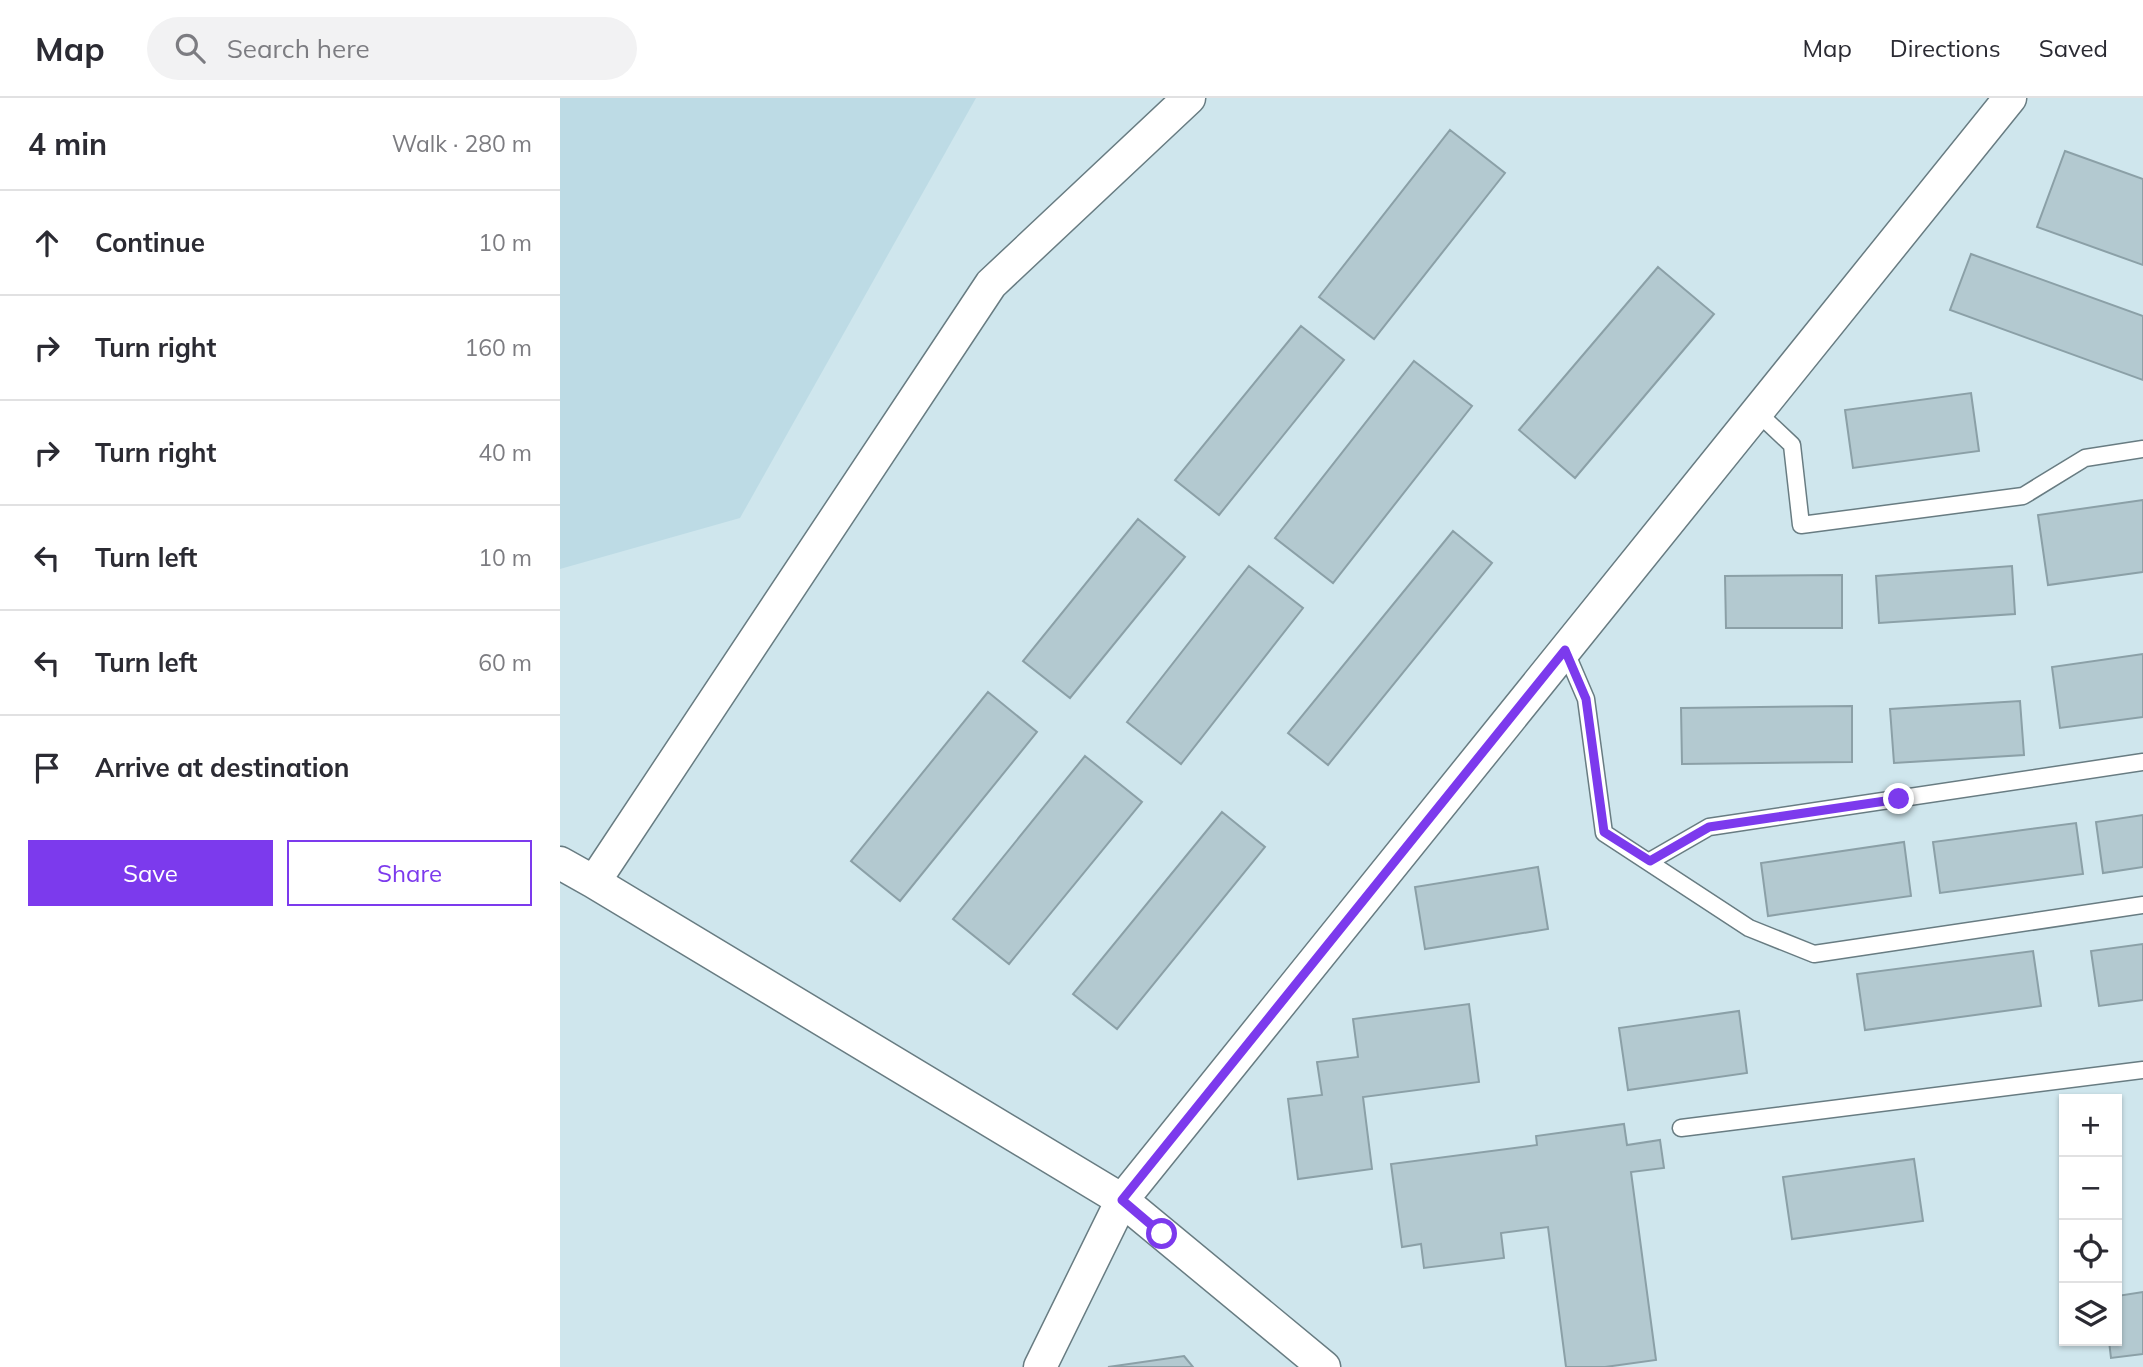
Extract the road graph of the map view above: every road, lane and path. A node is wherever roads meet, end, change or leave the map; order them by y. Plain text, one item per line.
1 (1189, 98) edge
2 (2010, 98) edge
3 (1757, 412) junction
4 (2143, 449) edge
5 (1565, 650) junction
6 (2143, 762) edge
7 (1650, 861) junction
8 (560, 863) edge
9 (594, 881) junction
10 (2143, 905) edge
11 (2143, 1070) edge
12 (1681, 1128) dead end
13 (1122, 1200) junction
14 (1040, 1367) edge
15 (1324, 1367) edge

1 - 9 street
2 - 3 street
3 - 4 lane
3 - 5 street
5 - 7 lane
5 - 13 street
6 - 7 lane
7 - 10 lane
8 - 9 street
9 - 13 street
11 - 12 lane
13 - 14 street
13 - 15 street

